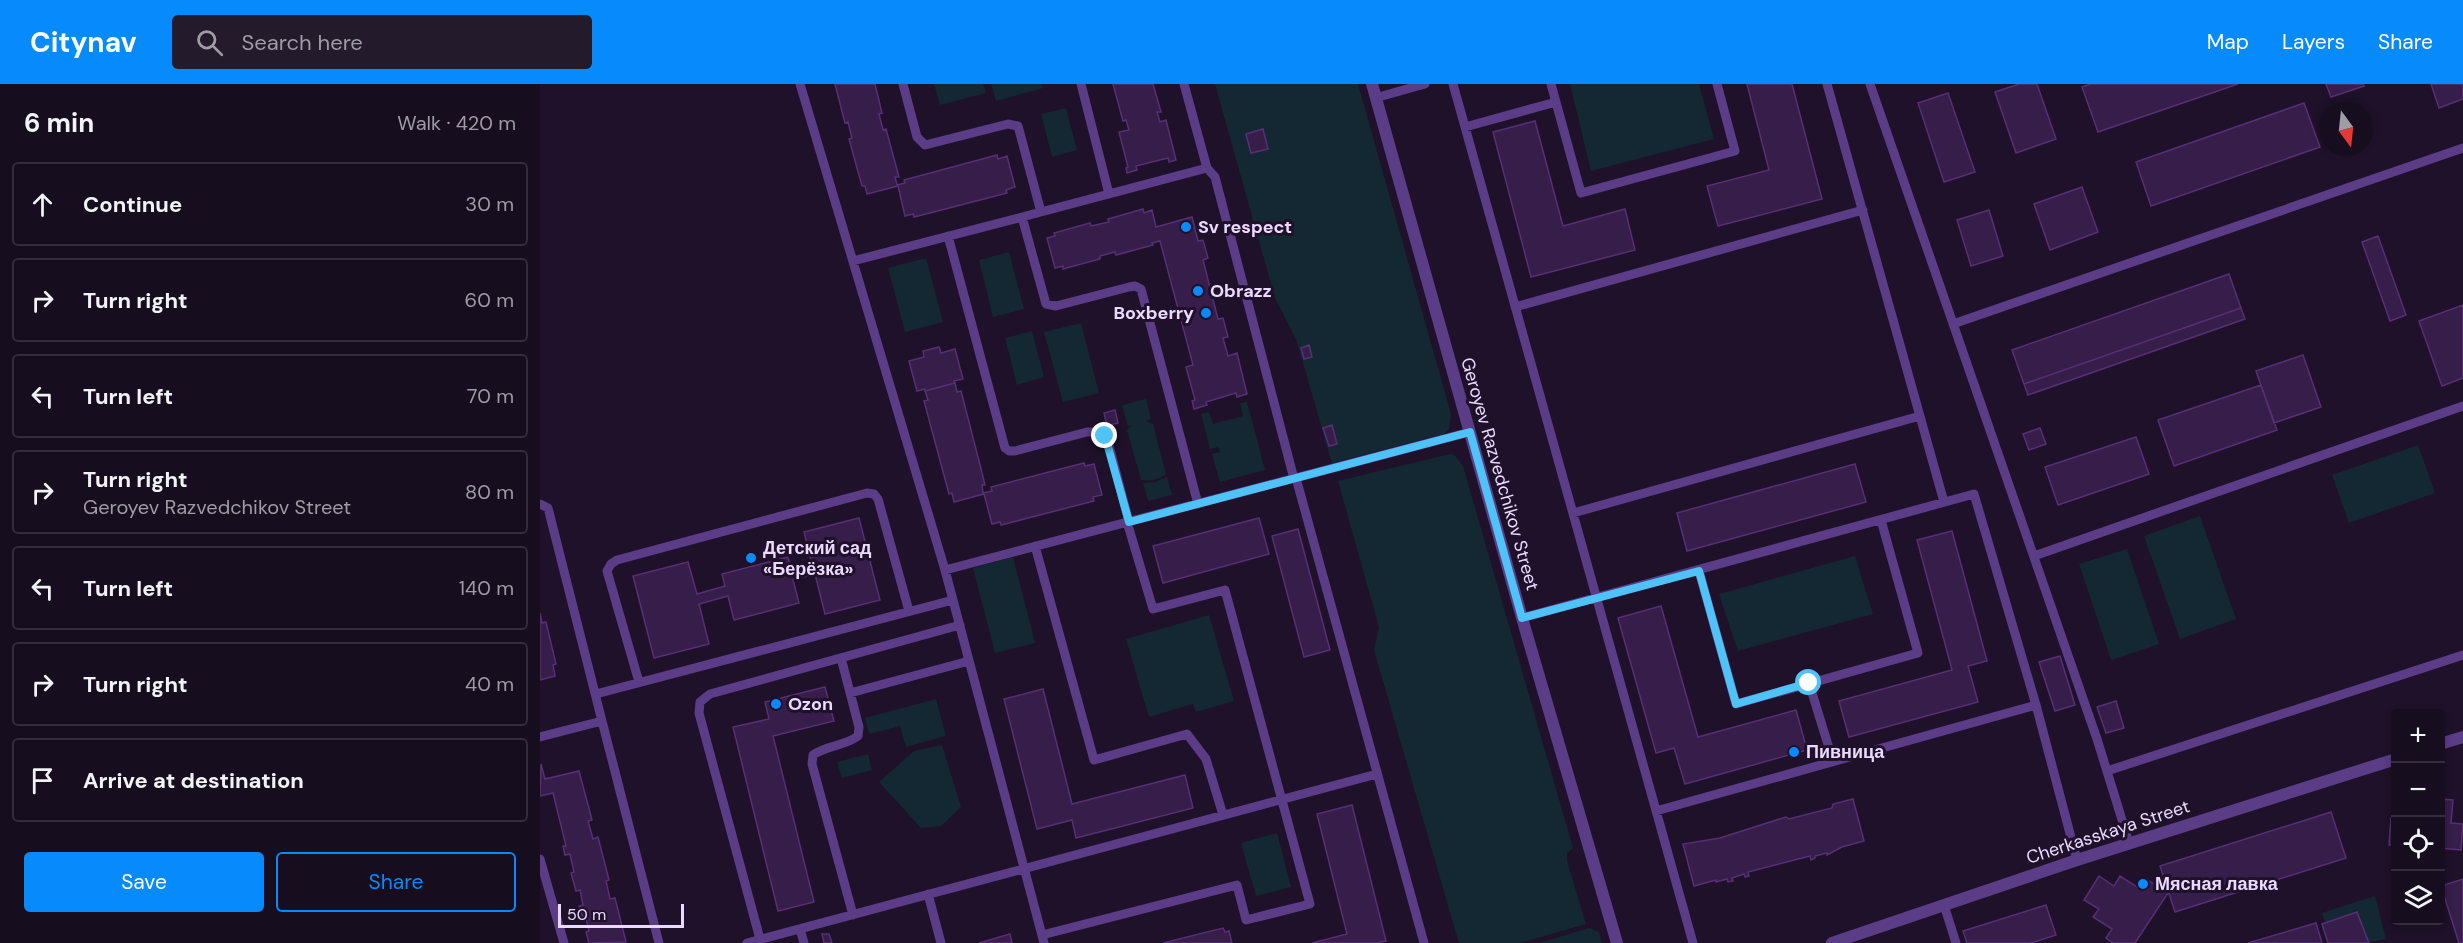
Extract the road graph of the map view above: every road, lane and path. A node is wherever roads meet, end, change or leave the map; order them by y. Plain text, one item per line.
1 (800, 84) edge
2 (903, 84) edge
3 (1081, 84) edge
4 (1185, 84) edge
5 (1372, 84) edge
6 (1425, 84) edge
7 (1453, 84) edge
8 (1551, 84) edge
9 (1717, 84) edge
10 (1827, 84) edge
11 (1870, 84) edge
12 (1376, 98) junction
13 (1556, 102) junction
14 (1465, 128) junction
15 (2463, 148) edge
16 (1207, 168) junction
17 (1109, 194) junction
18 (1863, 210) junction
19 (1041, 212) junction
20 (1022, 217) junction
21 (948, 236) junction
22 (853, 261) junction
23 (1515, 307) junction
24 (1953, 324) junction
25 (2463, 406) edge
26 (1920, 416) junction
27 (1470, 432) junction
28 (1295, 478) junction
29 (1944, 502) junction
30 (540, 504) edge
31 (1198, 504) junction
32 (1573, 513) junction
33 (1881, 520) junction
34 (1128, 522) junction
35 (1035, 546) junction
36 (2034, 556) junction
37 (945, 570) junction
38 (1699, 571) junction
39 (1597, 599) junction
40 (953, 600) junction
41 (909, 611) junction
42 (1522, 618) junction
43 (960, 625) junction
44 (2463, 655) edge
45 (841, 658) junction
46 (969, 661) junction
47 (639, 682) junction
48 (1809, 683) junction
49 (850, 693) junction
50 (596, 694) junction
51 (2036, 705) junction
52 (602, 721) junction
53 (540, 737) edge
54 (2463, 737) edge
55 (2445, 742) edge
56 (1833, 761) junction
57 (2391, 761) edge
58 (2107, 771) junction
59 (1377, 774) junction
60 (1283, 799) junction
61 (1656, 811) junction
62 (1223, 815) junction
63 (2127, 836) dead end
64 (540, 859) edge
65 (2077, 860) junction
66 (1024, 869) junction
67 (928, 894) junction
68 (1944, 905) junction
69 (853, 915) junction
70 (800, 929) junction
71 (760, 939) junction
72 (1043, 939) edge
73 (564, 943) edge
74 (659, 943) edge
75 (747, 943) edge
76 (804, 943) edge
77 (941, 943) edge
78 (1424, 943) edge
79 (1617, 943) edge
80 (1693, 943) edge
81 (1832, 943) edge
82 (1956, 943) edge

1 - 22 lane
2 - 19 lane
3 - 17 lane
4 - 16 lane
5 - 12 street, Geroyev Razvedchikov Street
6 - 12 lane
7 - 14 lane
8 - 13 lane
9 - 13 lane
10 - 18 lane
11 - 24 lane
12 - 27 street, Geroyev Razvedchikov Street
13 - 14 lane
14 - 23 lane
15 - 24 lane
16 - 17 lane
16 - 28 lane
17 - 19 lane
18 - 23 lane
18 - 26 lane
19 - 20 lane
20 - 21 lane
20 - 31 lane
21 - 22 lane
21 - 34 lane
22 - 37 lane
23 - 32 lane
24 - 36 lane
25 - 36 lane
26 - 29 lane
26 - 32 lane
27 - 28 lane
27 - 42 street, Geroyev Razvedchikov Street
28 - 31 lane
28 - 59 lane
29 - 33 lane
29 - 51 lane
30 - 50 lane
31 - 34 lane
32 - 39 lane
33 - 38 lane
33 - 48 lane
34 - 35 lane
34 - 60 lane
35 - 37 lane
35 - 62 lane
36 - 58 lane
37 - 40 lane
38 - 39 lane
38 - 48 lane
39 - 42 lane
39 - 61 lane
40 - 41 lane
40 - 43 lane
41 - 47 lane
41 - 47 lane
42 - 79 street, Geroyev Razvedchikov Street
43 - 45 lane
43 - 46 lane
44 - 58 lane
45 - 49 lane
45 - 71 lane
46 - 49 lane
46 - 66 lane
47 - 50 lane
48 - 56 lane
49 - 69 lane
50 - 52 lane
51 - 56 lane
51 - 65 lane
52 - 53 lane
52 - 74 lane
54 - 55 street
56 - 61 lane
57 - 65 street, Cherkasskaya Street
58 - 63 lane
59 - 60 lane
59 - 78 lane
60 - 62 lane
60 - 72 lane
61 - 80 lane
62 - 66 lane
64 - 73 lane
65 - 68 street, Cherkasskaya Street
66 - 67 lane
66 - 72 lane
67 - 69 lane
67 - 77 lane
68 - 81 street, Cherkasskaya Street
68 - 82 lane
69 - 70 lane
70 - 71 lane
70 - 76 lane
71 - 75 lane

